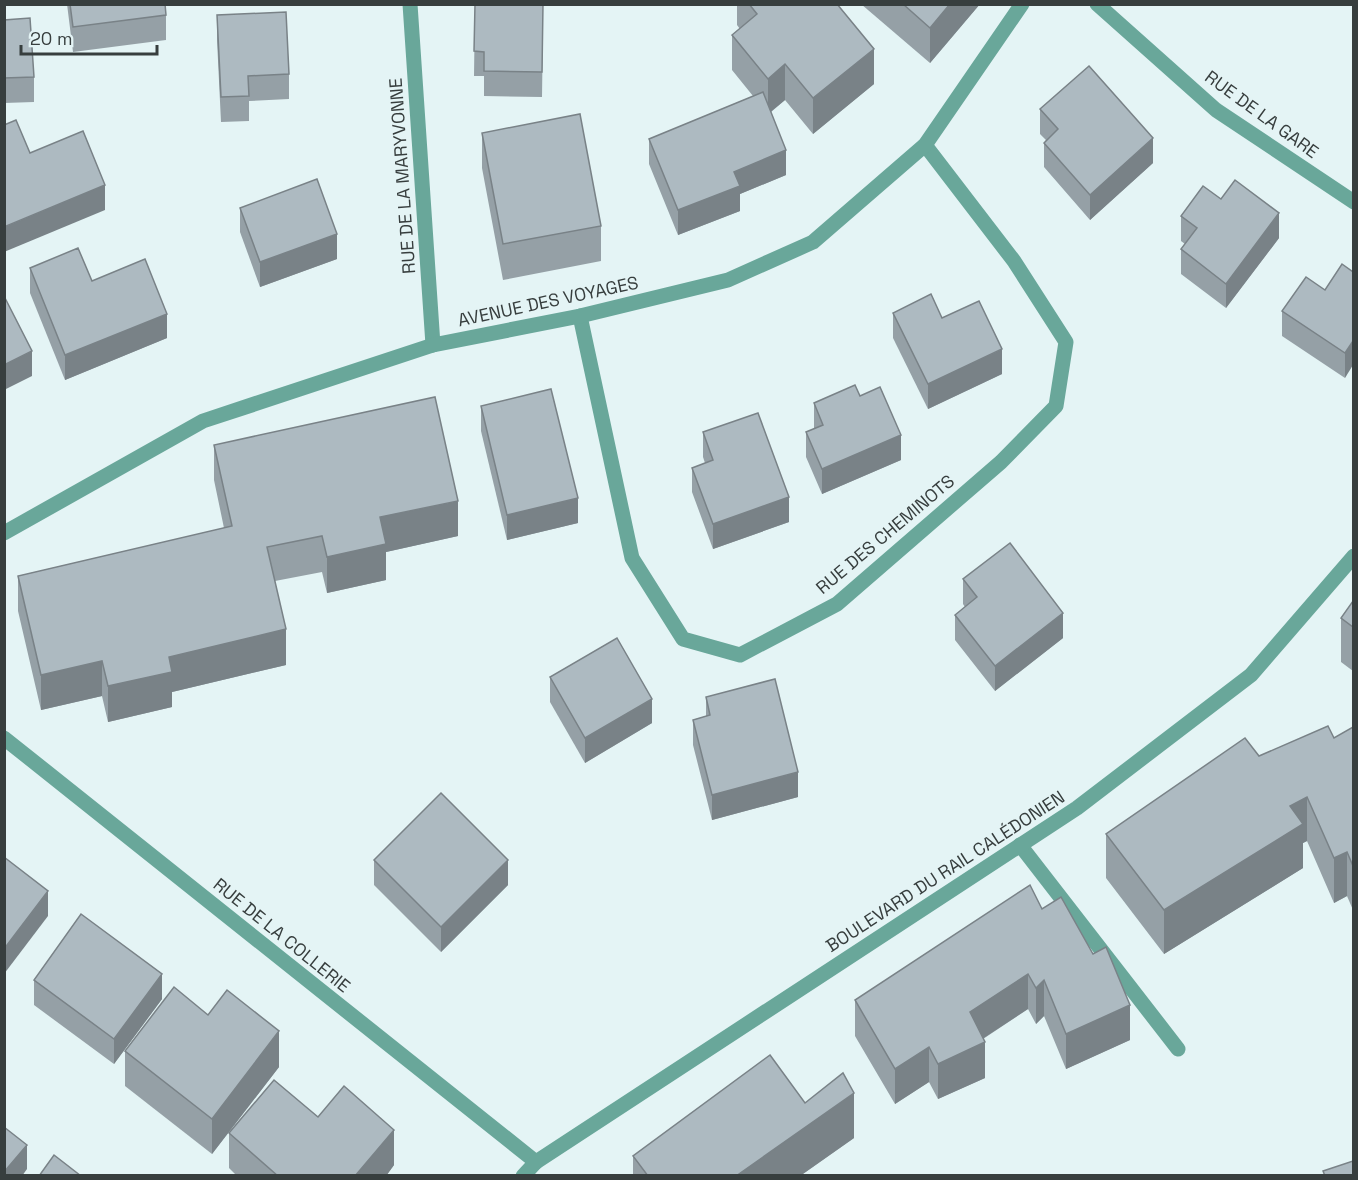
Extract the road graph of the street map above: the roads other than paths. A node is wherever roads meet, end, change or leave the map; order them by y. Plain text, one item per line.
1 (410, 4) edge
2 (1022, 4) edge
3 (1097, 4) edge
4 (925, 145) junction
5 (1353, 202) edge
6 (580, 316) junction
7 (433, 345) junction
8 (4, 533) edge
9 (1353, 556) edge
10 (4, 738) edge
11 (1020, 846) junction
12 (1178, 1049) dead end
13 (536, 1162) junction
14 (523, 1176) edge

1 - 7 street, RUE DE LA MARYVONNE
2 - 4 street, AVENUE DES VOYAGES
3 - 5 street, RUE DE LA GARE
4 - 6 street, AVENUE DES VOYAGES
4 - 6 street, RUE DES CHEMINOTS
6 - 7 street, AVENUE DES VOYAGES
7 - 8 street, AVENUE DES VOYAGES
9 - 11 street, BOULEVARD DU RAIL CALÉDONIEN
10 - 13 street, RUE DE LA COLLERIE
11 - 12 street
11 - 13 street, BOULEVARD DU RAIL CALÉDONIEN
13 - 14 street, BOULEVARD DU RAIL CALÉDONIEN

